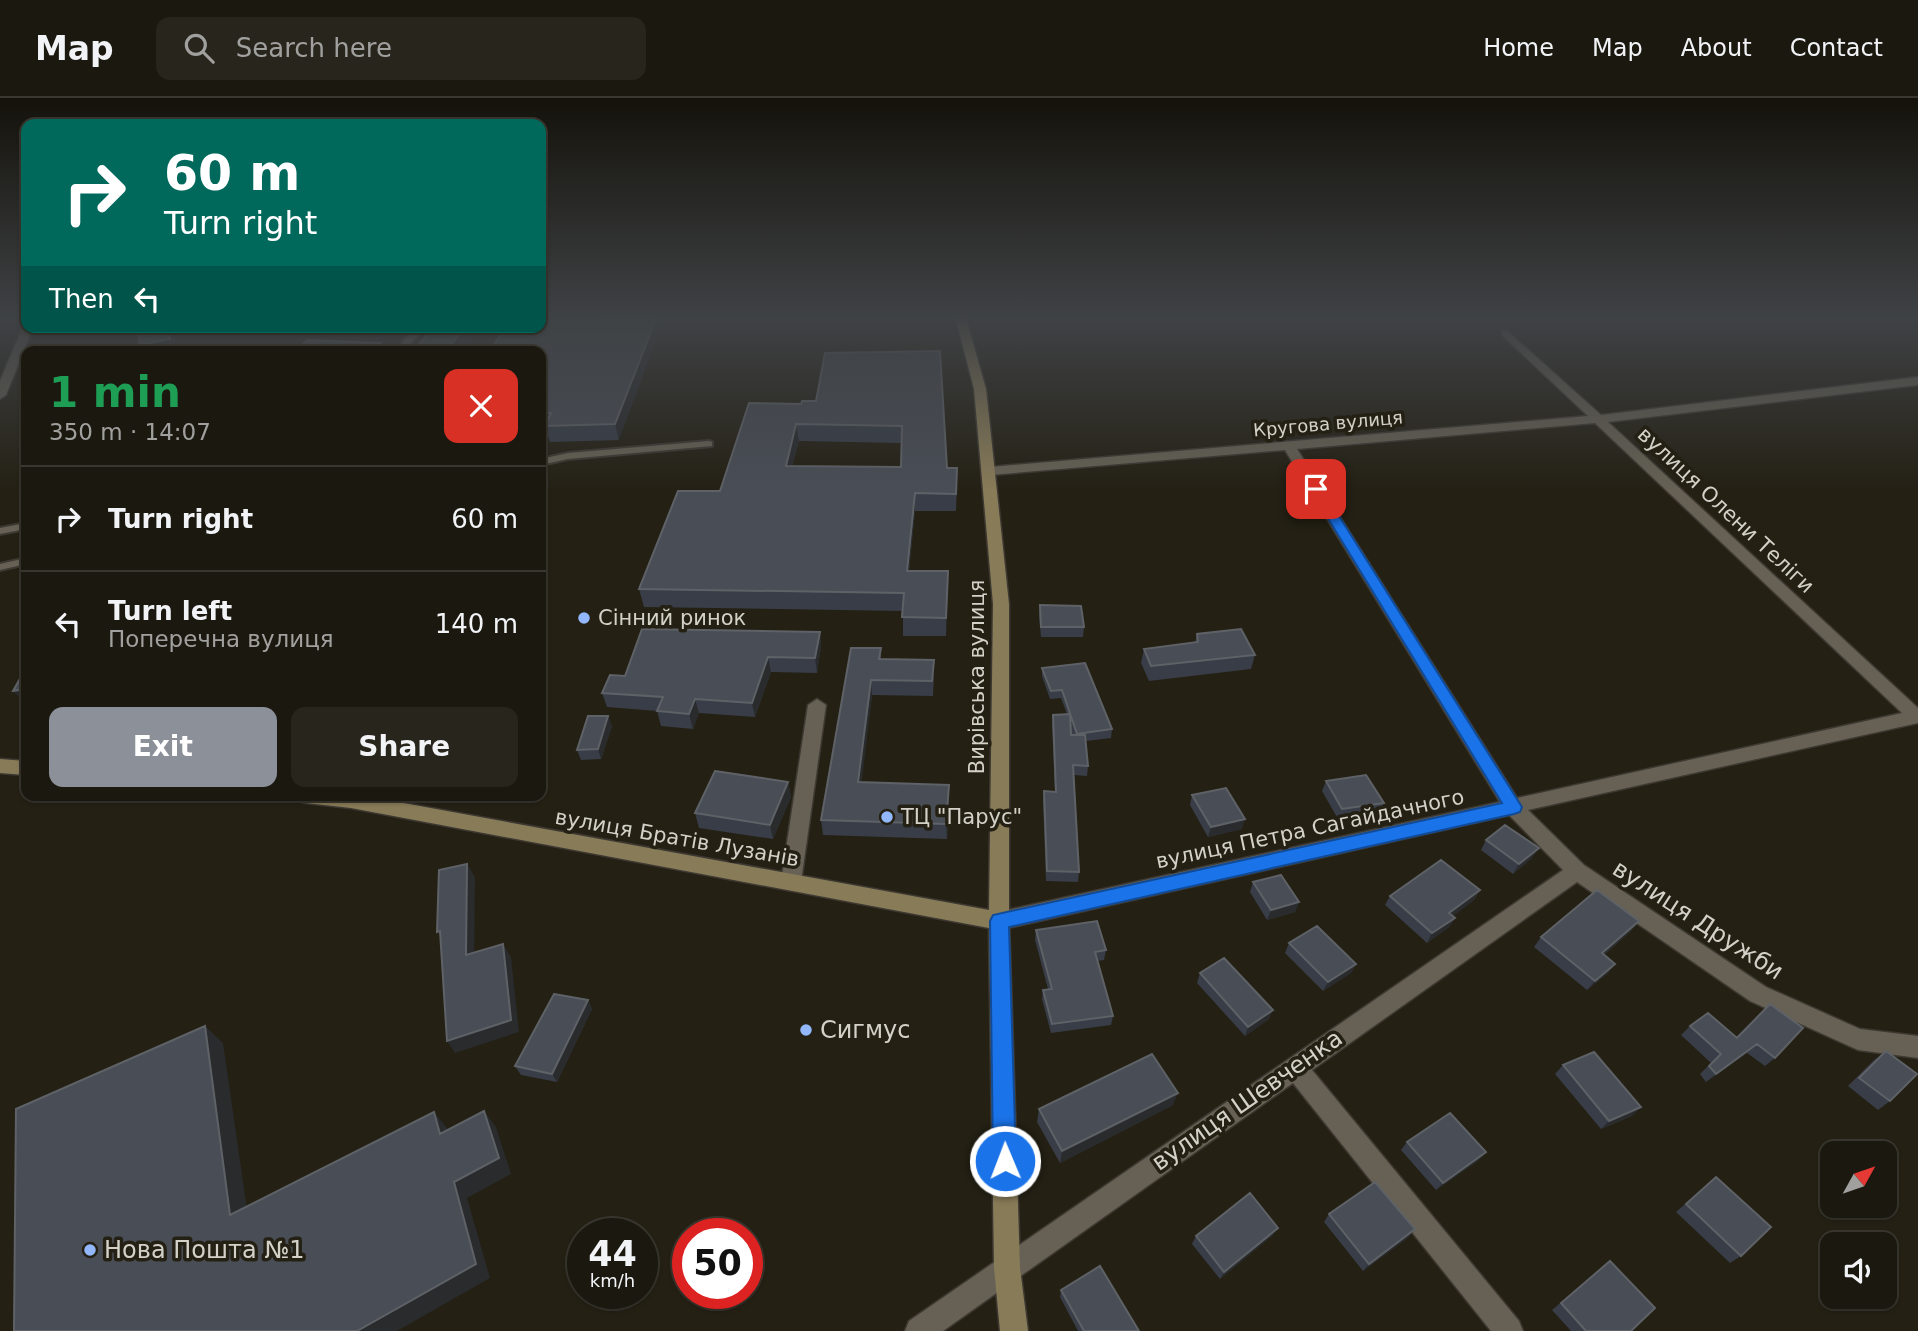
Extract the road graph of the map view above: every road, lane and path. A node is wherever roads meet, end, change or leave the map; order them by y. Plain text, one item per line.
1 (8, 377) edge
2 (977, 377) edge
3 (1553, 377) edge
4 (1918, 381) edge
5 (0, 395) edge
6 (1598, 419) junction
7 (709, 444) dead end
8 (1288, 444) junction
9 (546, 461) edge
10 (990, 471) junction
11 (21, 527) edge
12 (0, 531) edge
13 (21, 562) edge
14 (0, 567) edge
15 (817, 705) dead end
16 (1917, 717) edge
17 (0, 766) edge
18 (21, 768) edge
19 (351, 801) edge
20 (1514, 807) junction
21 (1577, 871) junction
22 (791, 882) junction
23 (999, 921) junction
24 (1918, 1047) edge
25 (1295, 1067) junction
26 (1007, 1268) junction
27 (919, 1331) edge
28 (1014, 1331) edge
29 (1509, 1331) edge

1 - 5 street
2 - 10 main road, Вирівська вулиця
3 - 6 street, вулиця Олени Теліги
4 - 6 street, Кругова вулиця
6 - 8 street, Кругова вулиця
6 - 16 street, вулиця Олени Теліги
7 - 9 lane
8 - 10 street, Кругова вулиця
8 - 20 street, вулиця Дружби
10 - 23 main road, Вирівська вулиця
11 - 12 lane
13 - 14 lane
15 - 22 street
16 - 20 street, вулиця Петра Сагайдачного
17 - 18 main road
19 - 22 main road, вулиця Братів Лузанів
20 - 21 street, вулиця Дружби
20 - 23 street, вулиця Петра Сагайдачного
21 - 24 street, вулиця Дружби
21 - 25 street, вулиця Шевченка
22 - 23 main road, вулиця Братів Лузанів
23 - 26 main road, Вирівська вулиця
25 - 26 street, вулиця Шевченка
25 - 29 street
26 - 27 street, вулиця Шевченка
26 - 28 main road, Вирівська вулиця

